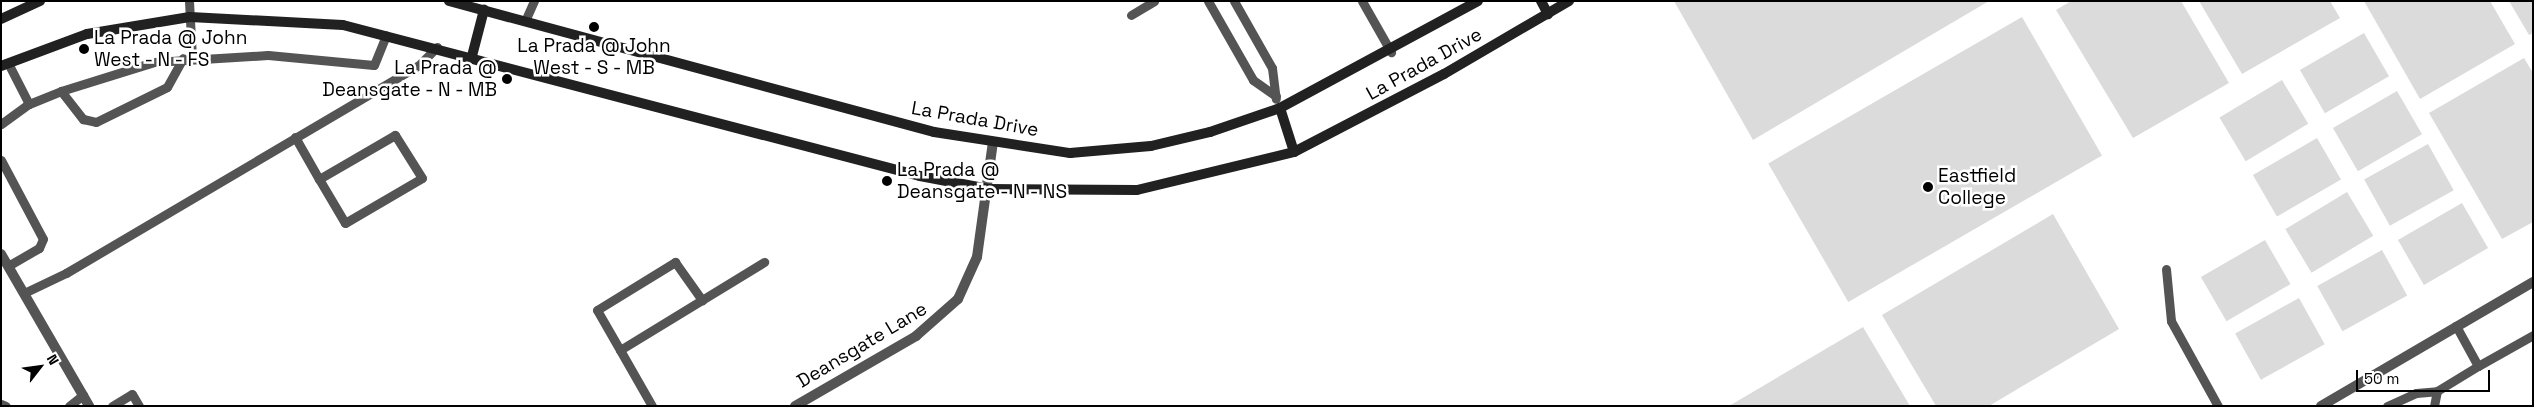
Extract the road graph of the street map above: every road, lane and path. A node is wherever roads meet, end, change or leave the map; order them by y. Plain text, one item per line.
1 (40, 1) edge
2 (189, 1) edge
3 (449, 1) edge
4 (534, 1) edge
5 (1154, 1) edge
6 (1208, 1) edge
7 (1234, 1) edge
8 (1362, 1) edge
9 (1478, 1) edge
10 (1541, 1) edge
11 (1569, 1) edge
12 (484, 10) junction
13 (1548, 14) junction
14 (1131, 15) dead end
15 (190, 17) junction
16 (1, 20) edge
17 (524, 21) junction
18 (386, 35) junction
19 (437, 47) junction
20 (1391, 52) junction
21 (472, 56) junction
22 (187, 58) junction
23 (5, 64) edge
24 (61, 90) junction
25 (1276, 96) junction
26 (29, 104) junction
27 (1280, 108) junction
28 (1, 124) edge
29 (295, 137) junction
30 (994, 142) junction
31 (1294, 152) junction
32 (1, 160) edge
33 (319, 179) junction
34 (989, 189) junction
35 (1, 254) edge
36 (764, 262) dead end
37 (8, 266) junction
38 (2166, 269) dead end
39 (2533, 282) edge
40 (24, 293) junction
41 (702, 300) junction
42 (2456, 326) junction
43 (2533, 335) edge
44 (620, 350) junction
45 (2478, 366) junction
46 (2437, 391) junction
47 (83, 395) junction
48 (1, 404) edge
49 (6, 406) edge
50 (69, 406) edge
51 (89, 406) edge
52 (112, 406) edge
53 (139, 406) edge
54 (652, 406) edge
55 (795, 406) edge
56 (2218, 406) edge
57 (2320, 406) edge
58 (2387, 406) edge
59 (2434, 406) edge

1 - 16 main road
2 - 15 lane
3 - 12 main road, La Prada Drive
4 - 17 lane
5 - 14 lane
6 - 25 lane
7 - 25 lane
8 - 20 lane
9 - 20 main road, La Prada Drive
10 - 13 main road
11 - 13 main road, La Prada Drive
12 - 17 main road, La Prada Drive
12 - 21 main road
13 - 31 main road, La Prada Drive
15 - 18 main road
15 - 22 lane
15 - 23 main road
17 - 30 main road, La Prada Drive
18 - 19 main road
18 - 22 lane
19 - 21 main road
19 - 29 lane
20 - 27 main road, La Prada Drive
21 - 34 main road
22 - 24 lane
22 - 24 lane
23 - 26 lane
24 - 26 lane
25 - 27 lane
26 - 28 lane
27 - 30 main road, La Prada Drive
27 - 31 main road
29 - 33 lane
29 - 40 lane
30 - 34 street, Deansgate Lane
31 - 34 main road, La Prada Drive
32 - 37 lane
33 - 33 lane
34 - 55 street, Deansgate Lane
35 - 37 street
36 - 41 lane
37 - 40 street
38 - 56 lane
39 - 42 street
40 - 47 street
41 - 44 lane
41 - 44 lane
42 - 45 lane
42 - 57 street
43 - 45 lane
44 - 54 lane
45 - 46 lane
46 - 58 lane
46 - 59 lane
47 - 50 lane
47 - 51 street
48 - 49 lane
52 - 53 lane

